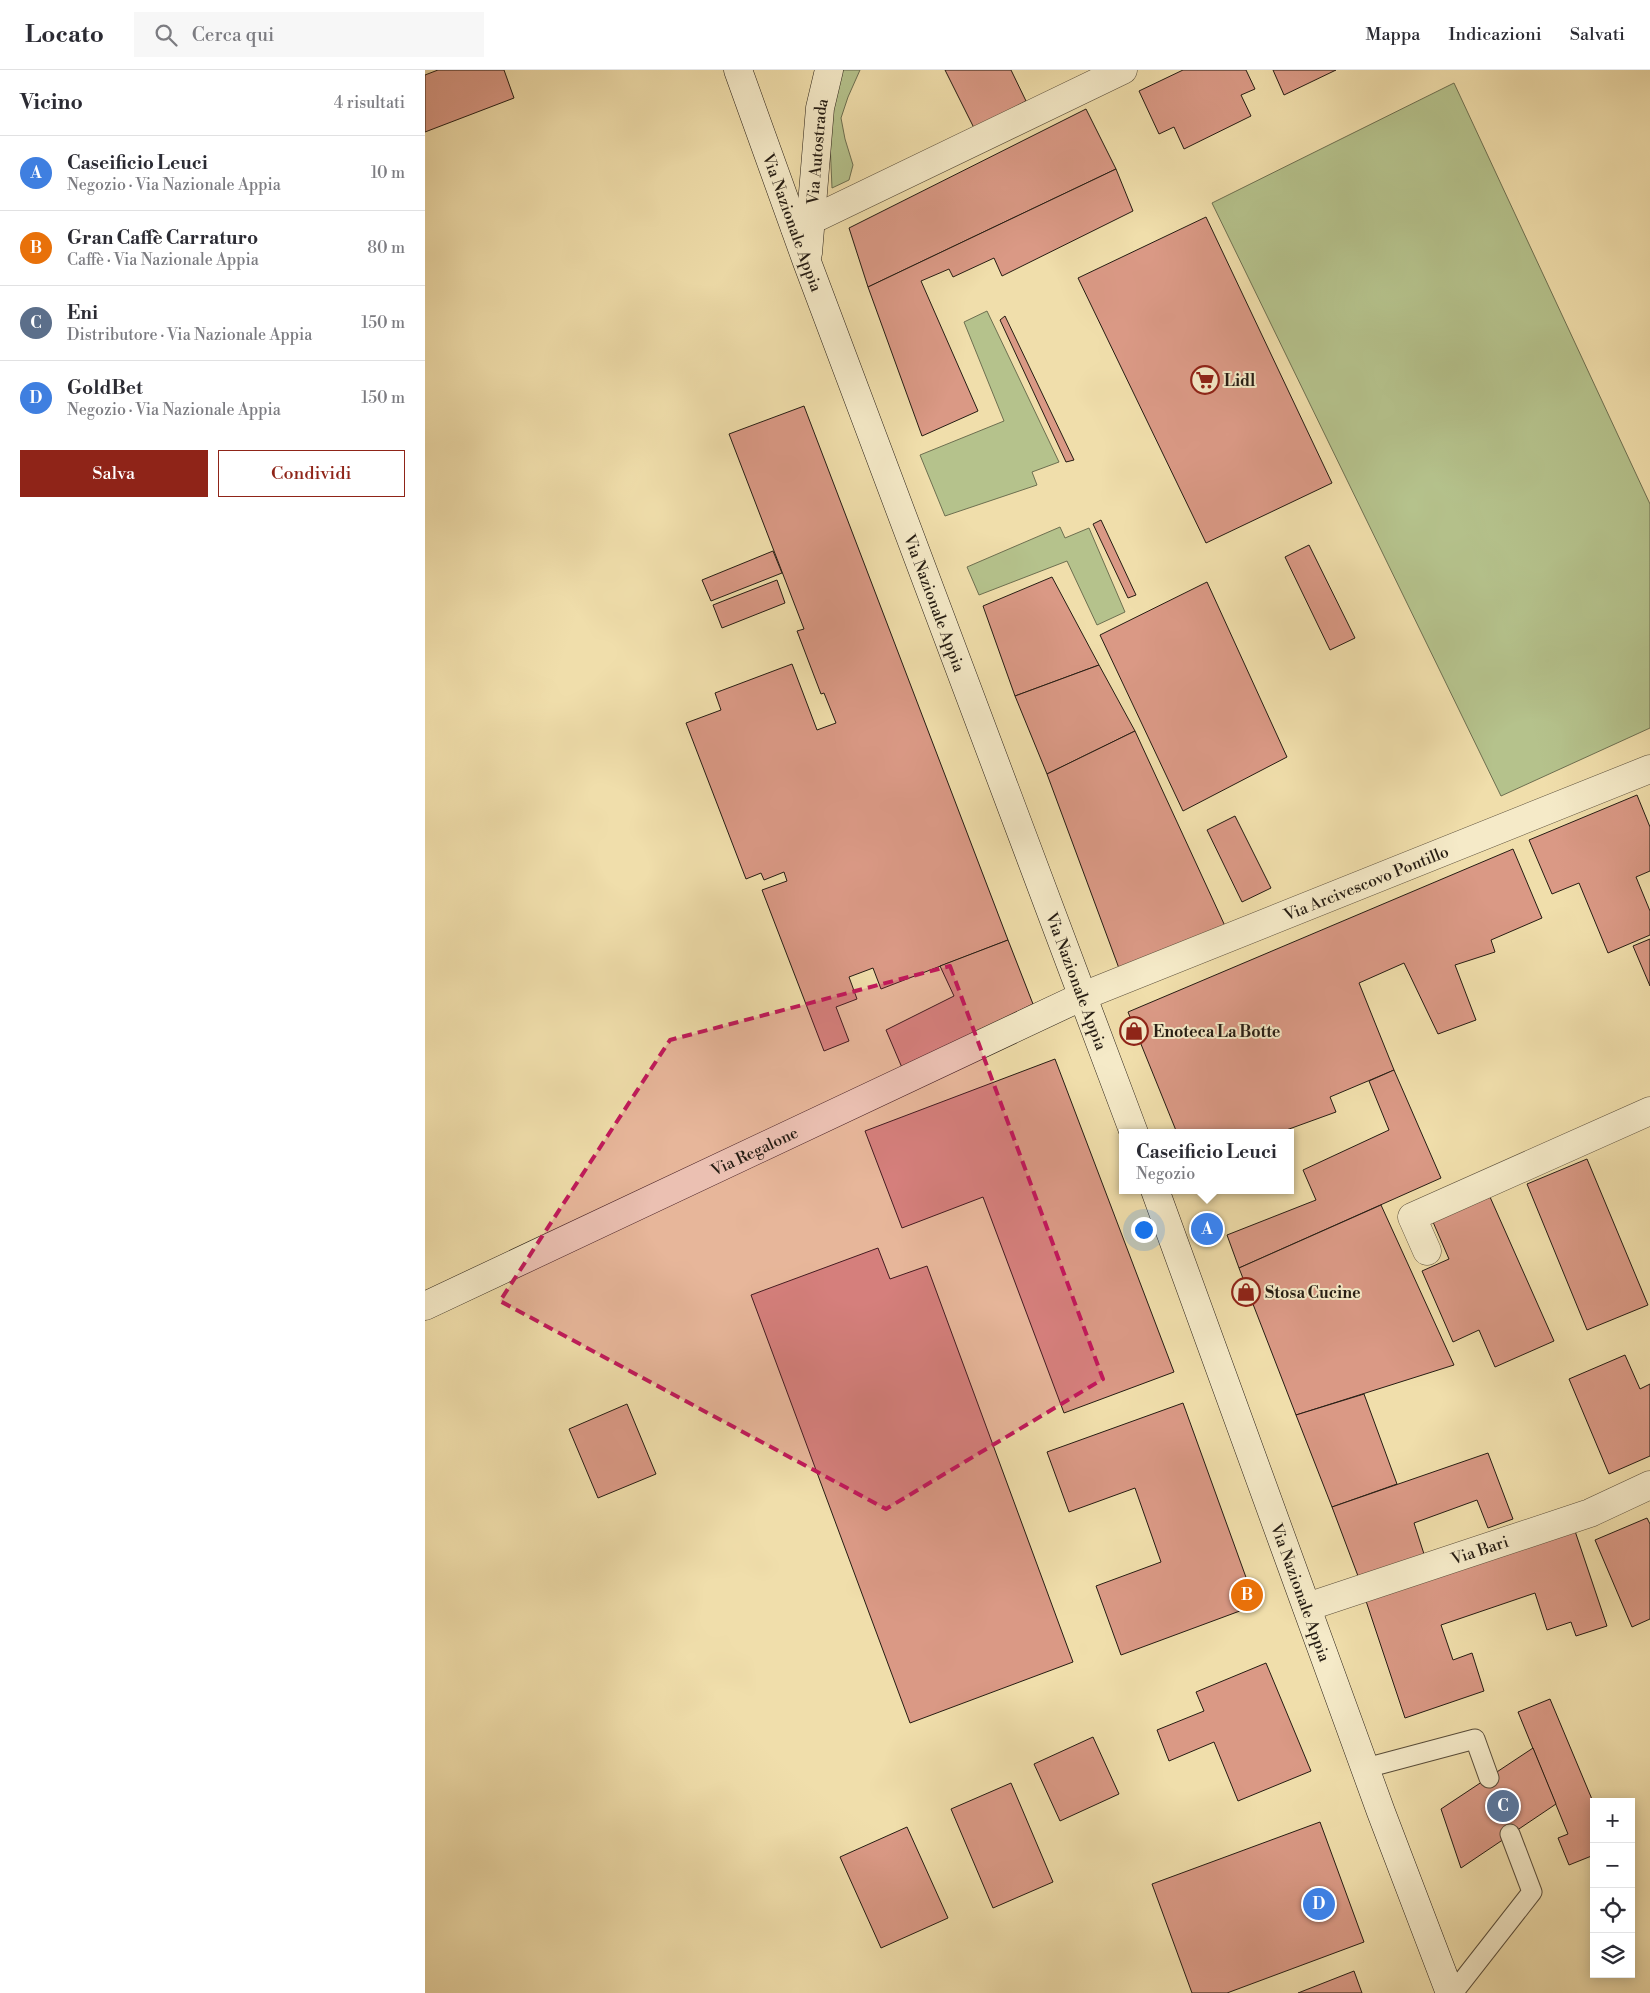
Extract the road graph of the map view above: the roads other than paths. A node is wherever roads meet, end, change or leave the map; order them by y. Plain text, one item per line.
1 (738, 70) edge
2 (829, 70) edge
3 (1123, 70) edge
4 (803, 224) junction
5 (1650, 769) edge
6 (1083, 996) junction
7 (1650, 1111) edge
8 (1133, 1129) edge
9 (1156, 1194) edge
10 (1427, 1251) dead end
11 (425, 1306) edge
12 (1650, 1485) edge
13 (1307, 1606) junction
14 (1366, 1768) junction
15 (1489, 1778) dead end
16 (1510, 1834) dead end
17 (1451, 1993) edge

1 - 4 street, Via Nazionale Appia
2 - 4 street, Via Autostrada
3 - 4 street
4 - 6 street, Via Nazionale Appia
5 - 6 street, Via Arcivescovo Pontillo
6 - 8 street, Via Nazionale Appia
6 - 11 street, Via Regalone
7 - 10 street
9 - 13 street, Via Nazionale Appia
12 - 13 street, Via Bari
13 - 14 street, Via Nazionale Appia
14 - 15 lane
14 - 17 street, Via Nazionale Appia
16 - 17 lane

